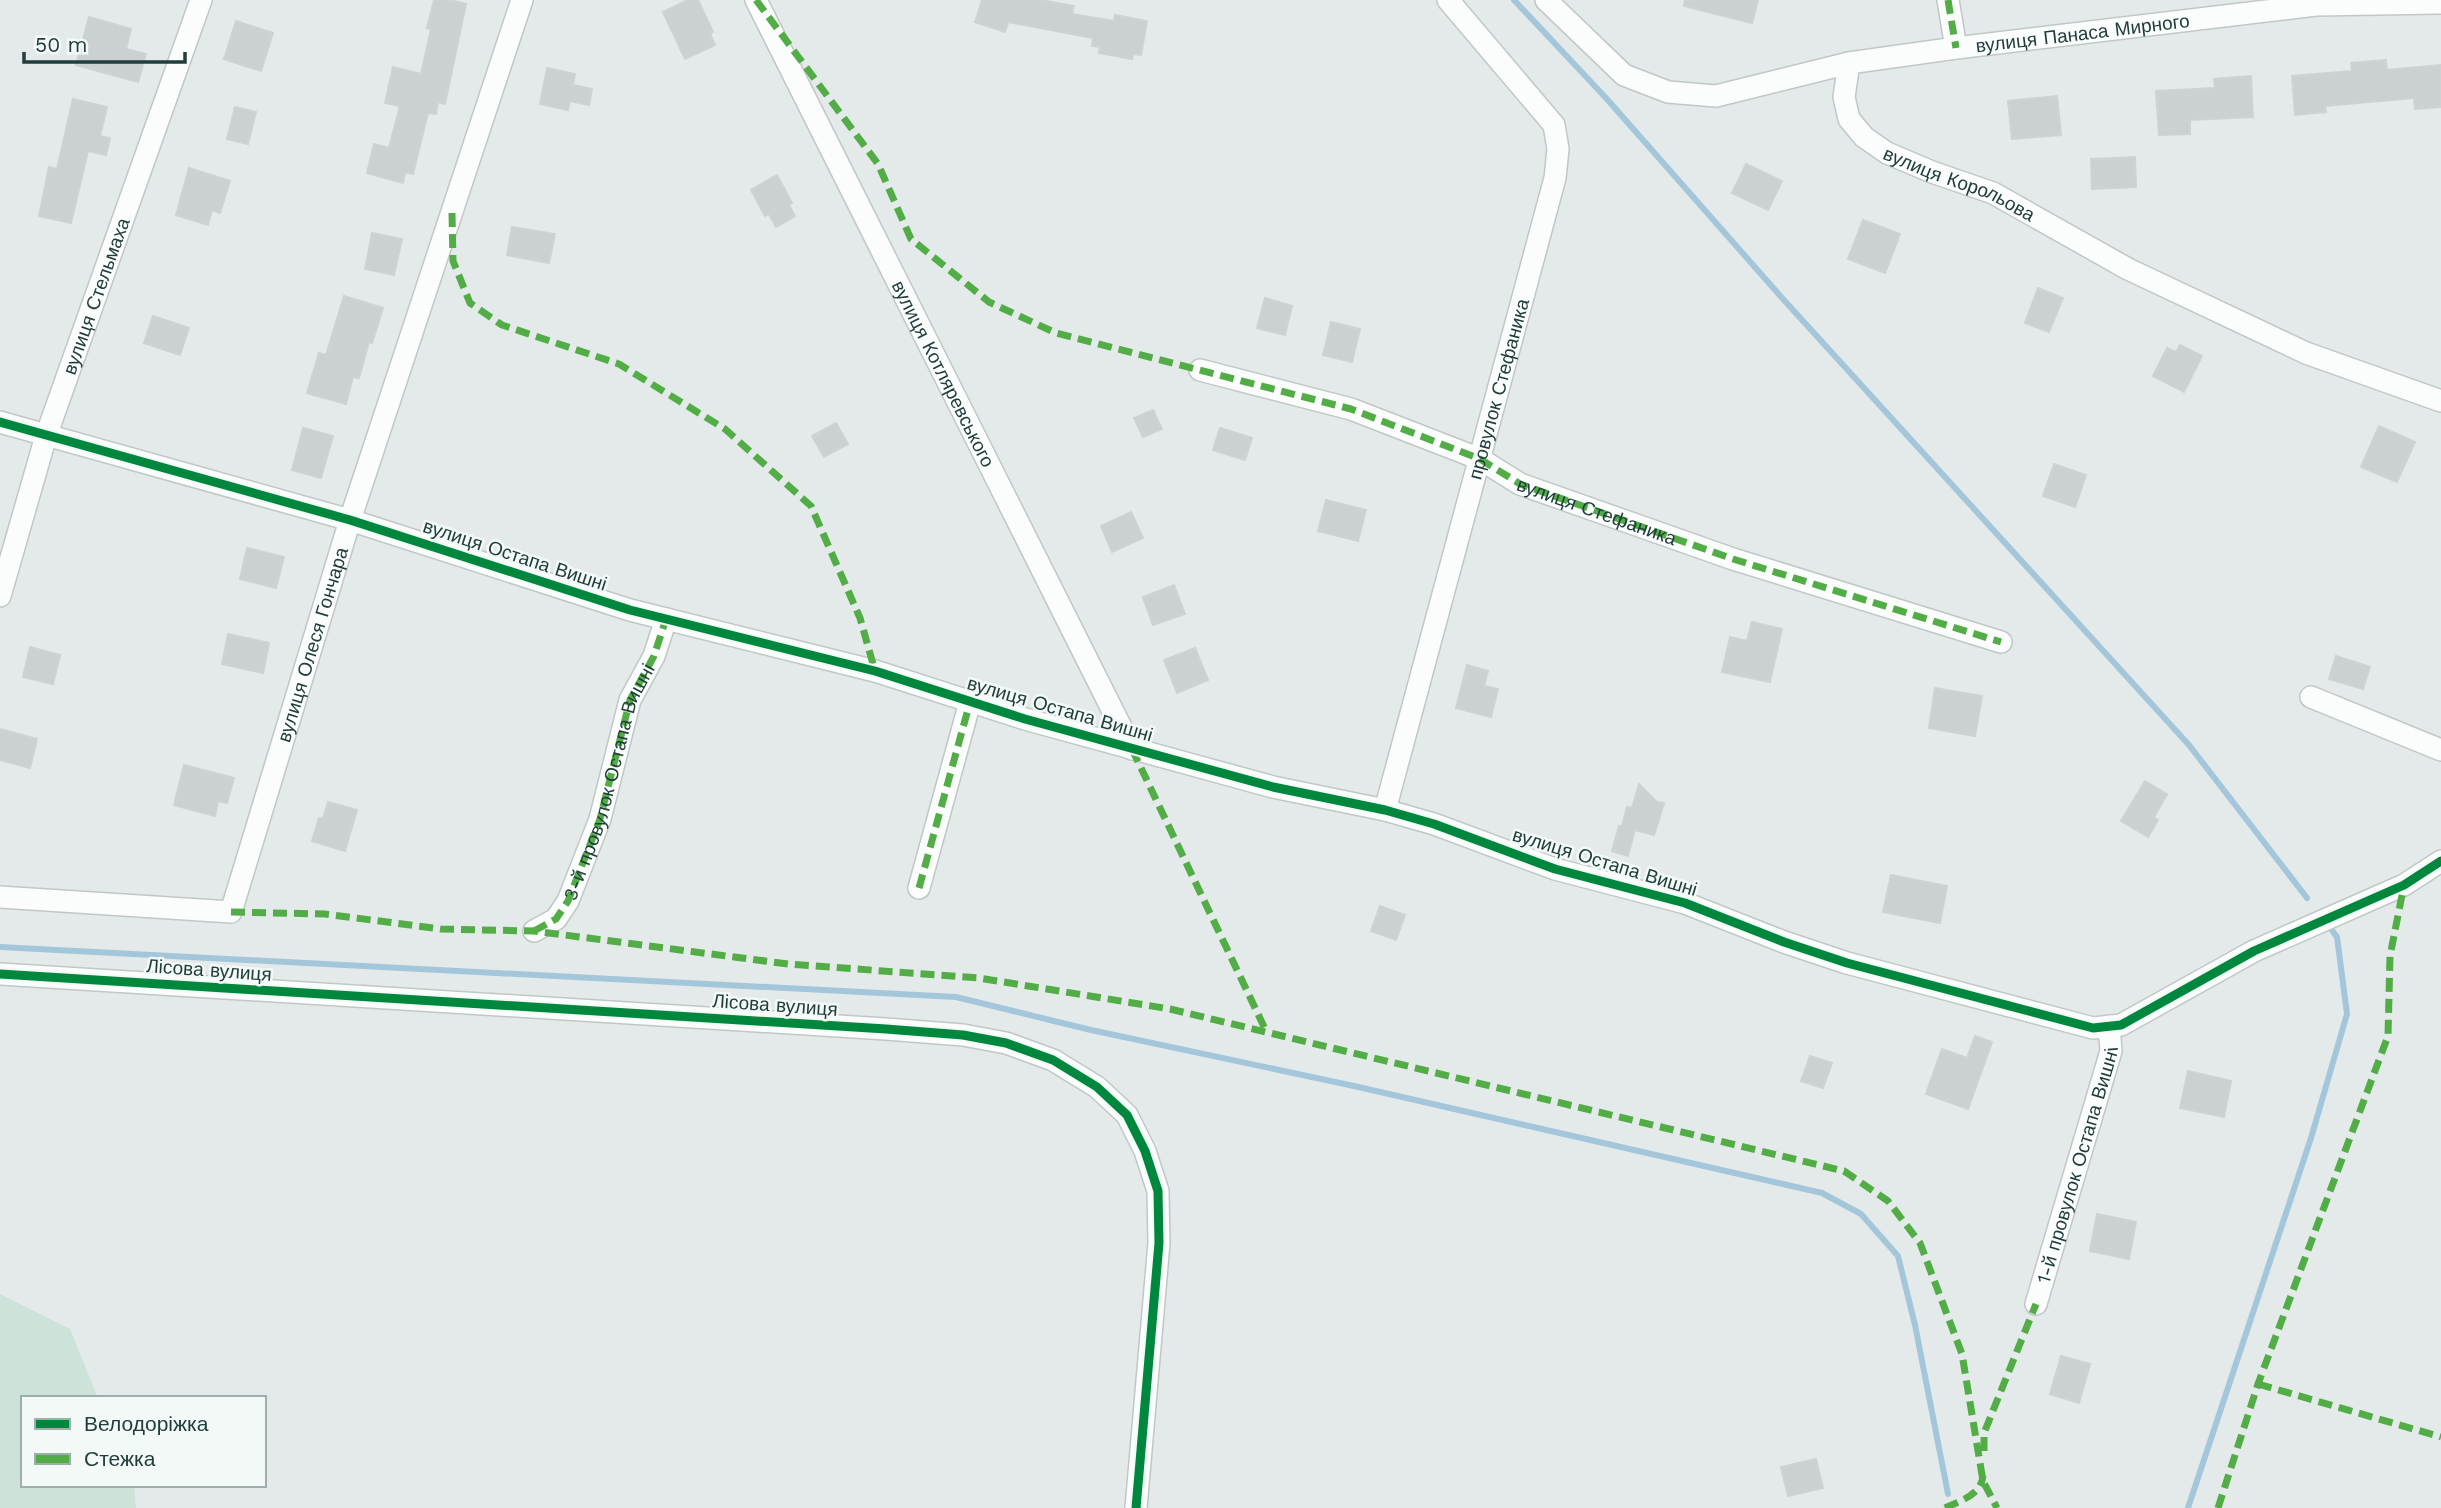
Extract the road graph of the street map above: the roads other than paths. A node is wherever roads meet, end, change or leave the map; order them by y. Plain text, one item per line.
1 (201, 0) edge
2 (522, 0) edge
3 (756, 0) edge
4 (1448, 0) edge
5 (1546, 0) edge
6 (1948, 0) edge
7 (2315, 3) edge
8 (2441, 3) edge
9 (1956, 48) junction
10 (1849, 63) junction
11 (1200, 370) dead end
12 (2441, 401) edge
13 (0, 422) edge
14 (46, 436) junction
15 (1480, 459) junction
16 (350, 520) junction
17 (0, 596) edge
18 (666, 619) junction
19 (2001, 642) dead end
20 (2311, 697) dead end
21 (970, 702) junction
22 (1132, 749) junction
23 (2441, 750) edge
24 (1385, 810) junction
25 (2441, 861) edge
26 (919, 888) dead end
27 (0, 897) edge
28 (534, 931) dead end
29 (0, 974) edge
30 (2109, 1026) junction
31 (2036, 1304) dead end
32 (1136, 1508) edge

1 - 14 street, вулиця Стельмаха
2 - 16 street, вулиця Олеся Гончара
3 - 22 street, вулиця Котляревського
4 - 15 street, провулок Стефаника
5 - 10 street
6 - 9 street
7 - 8 street, вулиця Панаса Мирного
7 - 9 street, вулиця Панаса Мирного
9 - 10 street, вулиця Панаса Мирного
10 - 12 street, вулиця Корольова
11 - 15 street, вулиця Стефаника
13 - 14 street, вулиця Остапа Вишні
14 - 16 street, вулиця Остапа Вишні
14 - 17 street, вулиця Стельмаха
15 - 19 street, вулиця Стефаника
15 - 24 street, провулок Стефаника
16 - 18 street, вулиця Остапа Вишні
16 - 27 street, вулиця Олеся Гончара
18 - 21 street, вулиця Остапа Вишні
18 - 28 street, 3-й провулок Остапа Вишні
20 - 23 street
21 - 22 street, вулиця Остапа Вишні
21 - 26 street
22 - 24 street, вулиця Остапа Вишні
24 - 30 street, вулиця Остапа Вишні
25 - 30 street
29 - 32 street, Лісова вулиця
30 - 31 street, 1-й провулок Остапа Вишні

